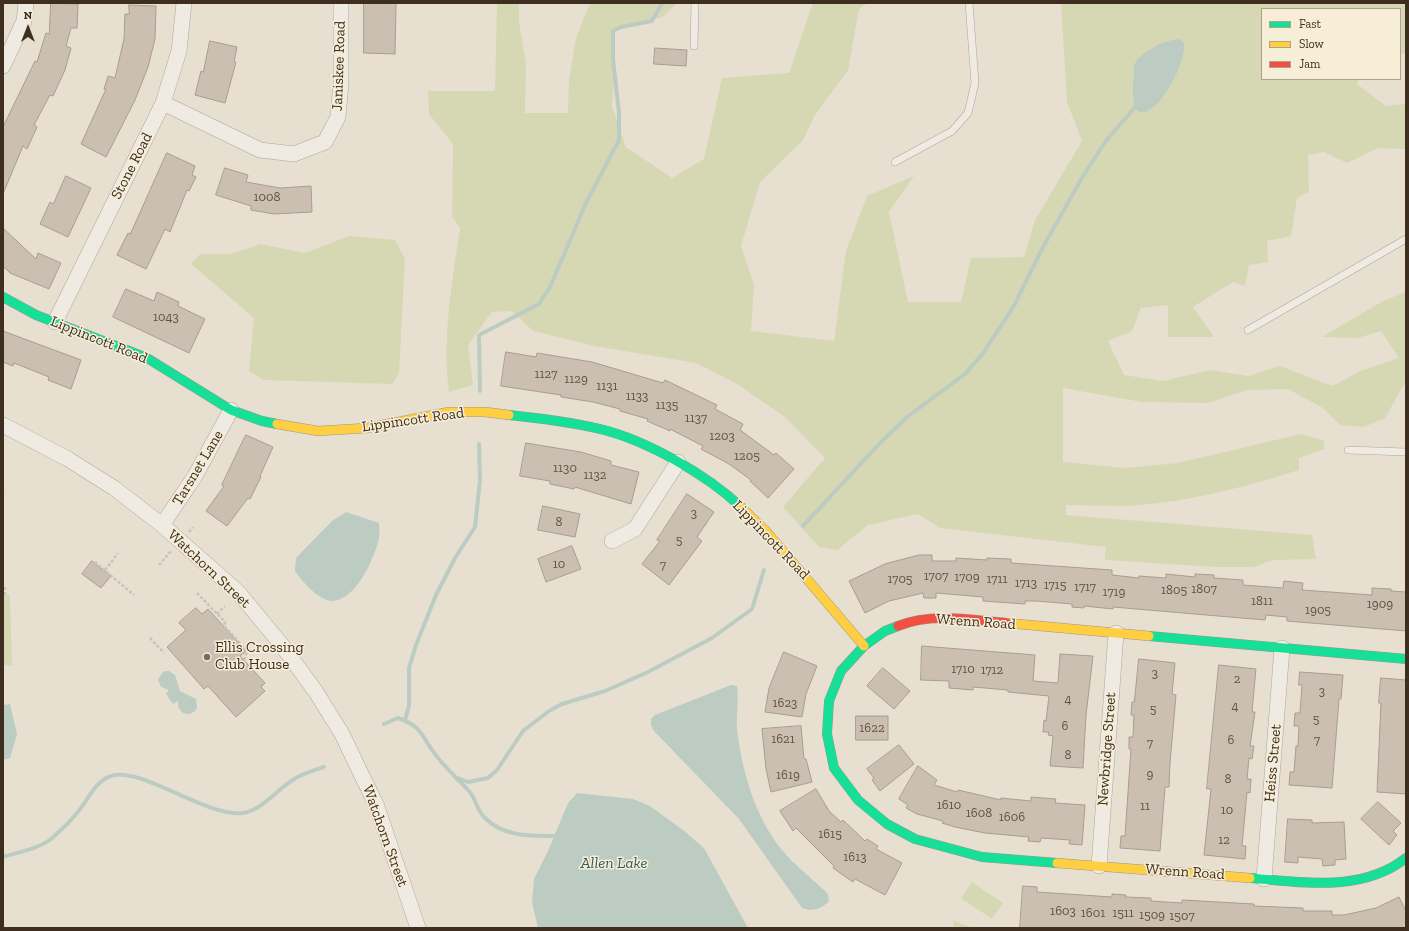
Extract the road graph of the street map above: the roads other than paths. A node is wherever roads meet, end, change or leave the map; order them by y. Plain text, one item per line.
1 (26, 3) edge
2 (184, 3) edge
3 (341, 3) edge
4 (695, 3) edge
5 (969, 3) edge
6 (694, 46) dead end
7 (3, 66) edge
8 (163, 103) junction
9 (895, 162) dead end
10 (1406, 239) edge
11 (3, 298) edge
12 (55, 322) junction
13 (1248, 330) dead end
14 (231, 410) junction
15 (3, 425) edge
16 (1348, 450) dead end
17 (1406, 452) edge
18 (678, 462) junction
19 (162, 525) junction
20 (612, 541) dead end
21 (1116, 633) junction
22 (864, 646) junction
23 (1282, 648) junction
24 (1406, 659) edge
25 (1406, 858) edge
26 (1099, 866) junction
27 (1264, 878) junction
28 (418, 928) edge

1 - 7 street
2 - 8 street, Stone Road
3 - 8 street, Janiskee Road
4 - 6 lane
5 - 9 lane
8 - 12 street, Stone Road
10 - 13 lane
11 - 12 street, Lippincott Road
12 - 14 street, Lippincott Road
14 - 18 street, Lippincott Road
14 - 19 street, Tarsnet Lane
15 - 19 street, Watchorn Street
16 - 17 lane
18 - 20 street
18 - 22 street, Lippincott Road
19 - 28 street, Watchorn Street
21 - 22 street, Wrenn Road
21 - 23 street, Wrenn Road
21 - 26 street, Newbridge Street
22 - 26 street, Wrenn Road
23 - 24 street, Wrenn Road
23 - 27 street, Heiss Street
25 - 27 street, Wrenn Road
26 - 27 street, Wrenn Road

